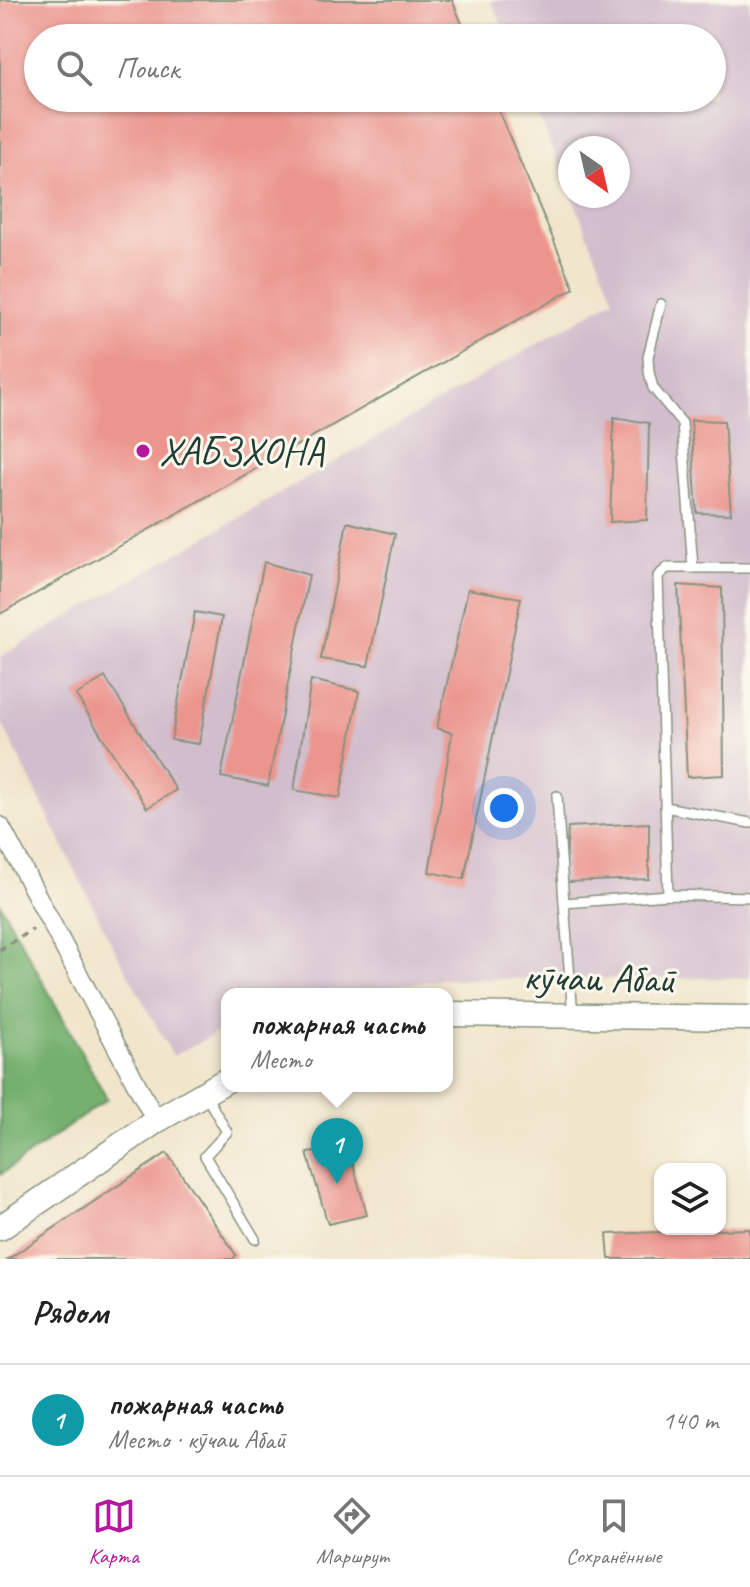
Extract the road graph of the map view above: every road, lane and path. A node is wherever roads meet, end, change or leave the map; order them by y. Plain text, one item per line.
1 (661, 304) dead end
2 (693, 568) junction
3 (750, 568) edge
4 (557, 796) dead end
5 (665, 807) junction
6 (750, 823) edge
7 (0, 826) edge
8 (668, 895) junction
9 (750, 897) edge
10 (564, 903) junction
11 (45, 921) dead end
12 (0, 950) edge
13 (453, 1014) edge
14 (573, 1016) junction
15 (750, 1018) edge
16 (221, 1083) edge
17 (204, 1091) junction
18 (156, 1121) junction
19 (0, 1228) edge
20 (255, 1239) dead end

1 - 2 lane
2 - 3 lane
2 - 5 lane
4 - 10 lane
5 - 6 lane
5 - 8 lane
7 - 18 street
8 - 9 lane
8 - 10 lane
10 - 14 lane
11 - 12 path
13 - 14 street, кӯчаи Абаӣ
14 - 15 street, кӯчаи Абаӣ
16 - 17 street
17 - 18 street
17 - 20 lane
18 - 19 street

